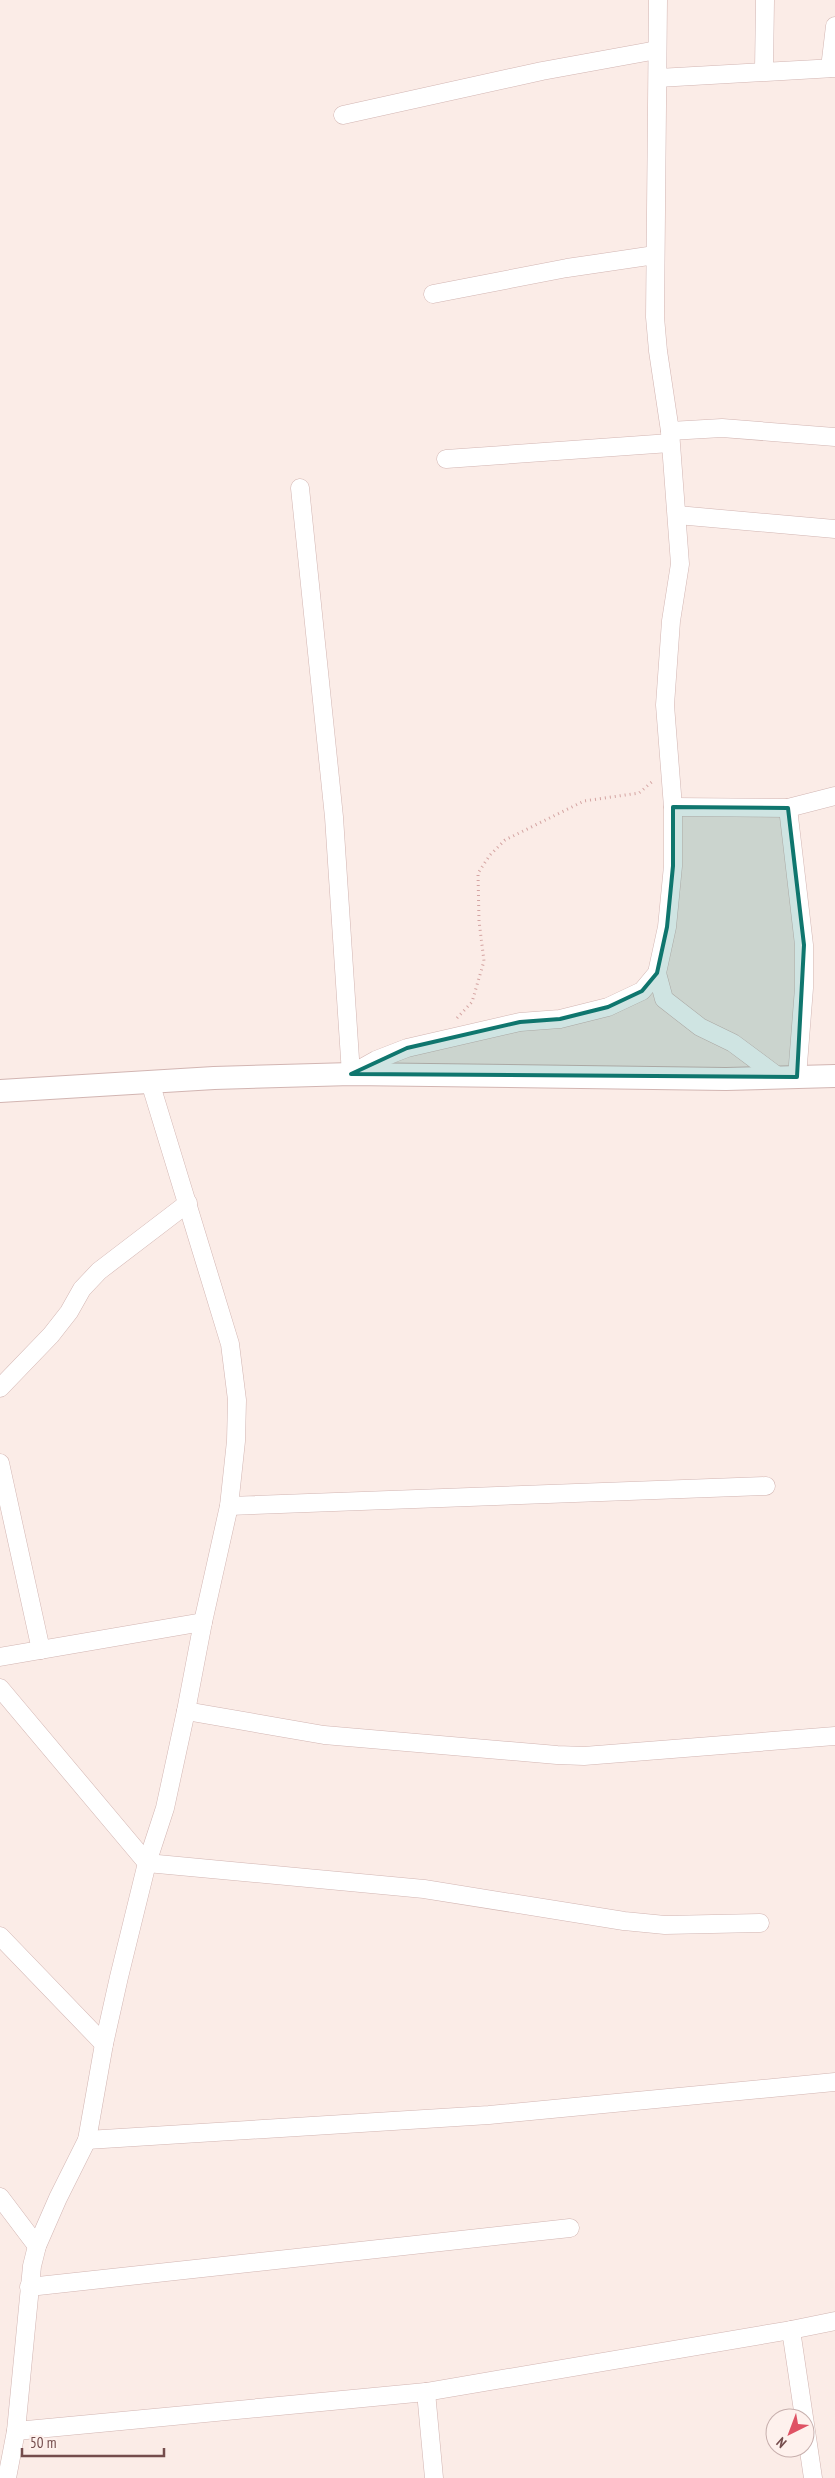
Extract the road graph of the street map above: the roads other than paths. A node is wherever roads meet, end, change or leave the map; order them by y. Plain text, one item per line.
1 (658, 0) edge
2 (765, 0) edge
3 (835, 26) edge
4 (657, 50) junction
5 (832, 68) edge
6 (764, 70) junction
7 (658, 78) junction
8 (343, 115) dead end
9 (654, 255) junction
10 (433, 294) dead end
11 (670, 437) junction
12 (835, 437) edge
13 (446, 459) dead end
14 (300, 488) dead end
15 (677, 515) junction
16 (835, 529) edge
17 (835, 796) edge
18 (673, 808) junction
19 (788, 808) junction
20 (657, 973) junction
21 (351, 1074) junction
22 (835, 1076) edge
23 (788, 1078) junction
24 (150, 1082) junction
25 (0, 1091) edge
26 (188, 1203) junction
27 (0, 1388) edge
28 (0, 1463) edge
29 (766, 1486) dead end
30 (229, 1506) junction
31 (203, 1622) junction
32 (40, 1650) junction
33 (0, 1657) edge
34 (0, 1688) edge
35 (186, 1711) junction
36 (835, 1736) edge
37 (147, 1863) junction
38 (760, 1923) dead end
39 (0, 1936) edge
40 (104, 2044) junction
41 (835, 2082) edge
42 (87, 2140) junction
43 (0, 2197) edge
44 (570, 2228) dead end
45 (37, 2246) junction
46 (29, 2287) junction
47 (835, 2321) edge
48 (791, 2330) junction
49 (426, 2392) junction
50 (16, 2431) junction
51 (5, 2470) edge
52 (434, 2478) edge
53 (813, 2478) edge

1 - 4 street
2 - 6 street
3 - 5 street
4 - 7 street
4 - 8 street
5 - 6 street
6 - 7 street
7 - 9 street
9 - 10 street
9 - 11 street
11 - 12 street
11 - 13 street
11 - 15 street
14 - 21 street
15 - 16 street
15 - 18 street
17 - 19 street
18 - 19 street
18 - 20 street
19 - 23 street
20 - 21 street
20 - 23 street
21 - 23 street
21 - 24 street
22 - 23 street
24 - 25 street
24 - 26 street
26 - 27 street
26 - 30 street
28 - 32 street
29 - 30 street
30 - 31 street
31 - 32 street
31 - 35 street
32 - 33 street
34 - 37 street
35 - 36 street
35 - 37 street
37 - 38 street
37 - 40 street
39 - 40 street
40 - 42 street
41 - 42 street
42 - 45 street
43 - 45 street
44 - 46 street
45 - 46 street
46 - 50 street
47 - 48 street
48 - 49 street
48 - 53 street
49 - 50 street
49 - 52 street
50 - 51 street

